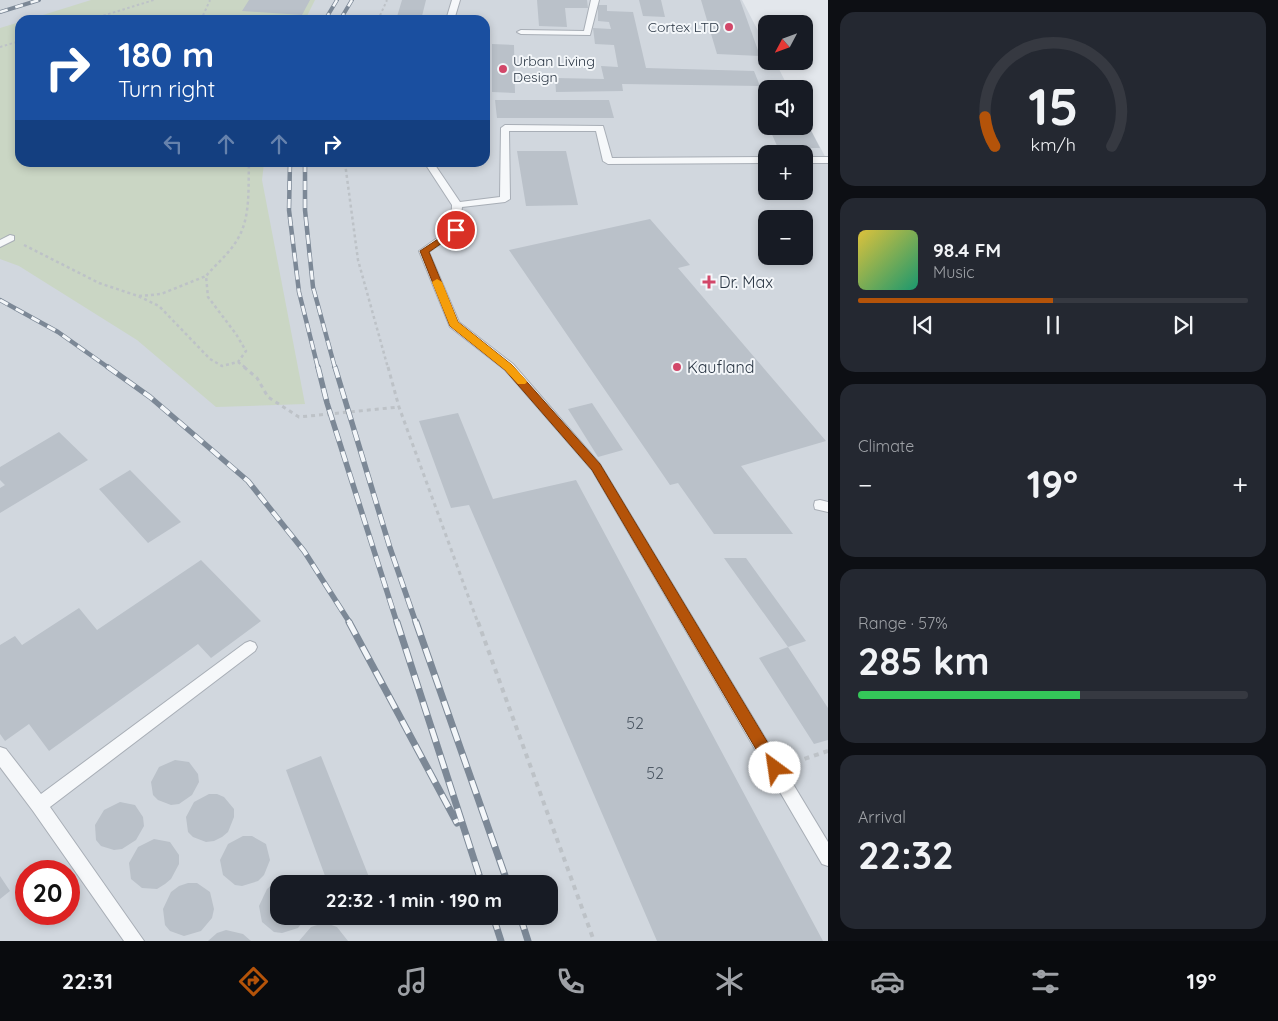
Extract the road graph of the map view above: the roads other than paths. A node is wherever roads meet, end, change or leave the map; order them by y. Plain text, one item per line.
1 (456, 0) edge
2 (595, 0) edge
3 (452, 15) edge
4 (521, 32) dead end
5 (758, 160) edge
6 (813, 160) edge
7 (828, 160) edge
8 (431, 167) edge
9 (457, 205) junction
10 (10, 238) road end
11 (0, 244) edge
12 (250, 647) dead end
13 (0, 754) edge
14 (39, 805) junction
15 (828, 858) edge
16 (135, 941) edge

1 - 3 lane
2 - 4 lane
5 - 9 lane
6 - 7 lane
8 - 9 lane
9 - 15 lane
10 - 11 lane
12 - 14 lane
13 - 14 lane
14 - 16 lane

